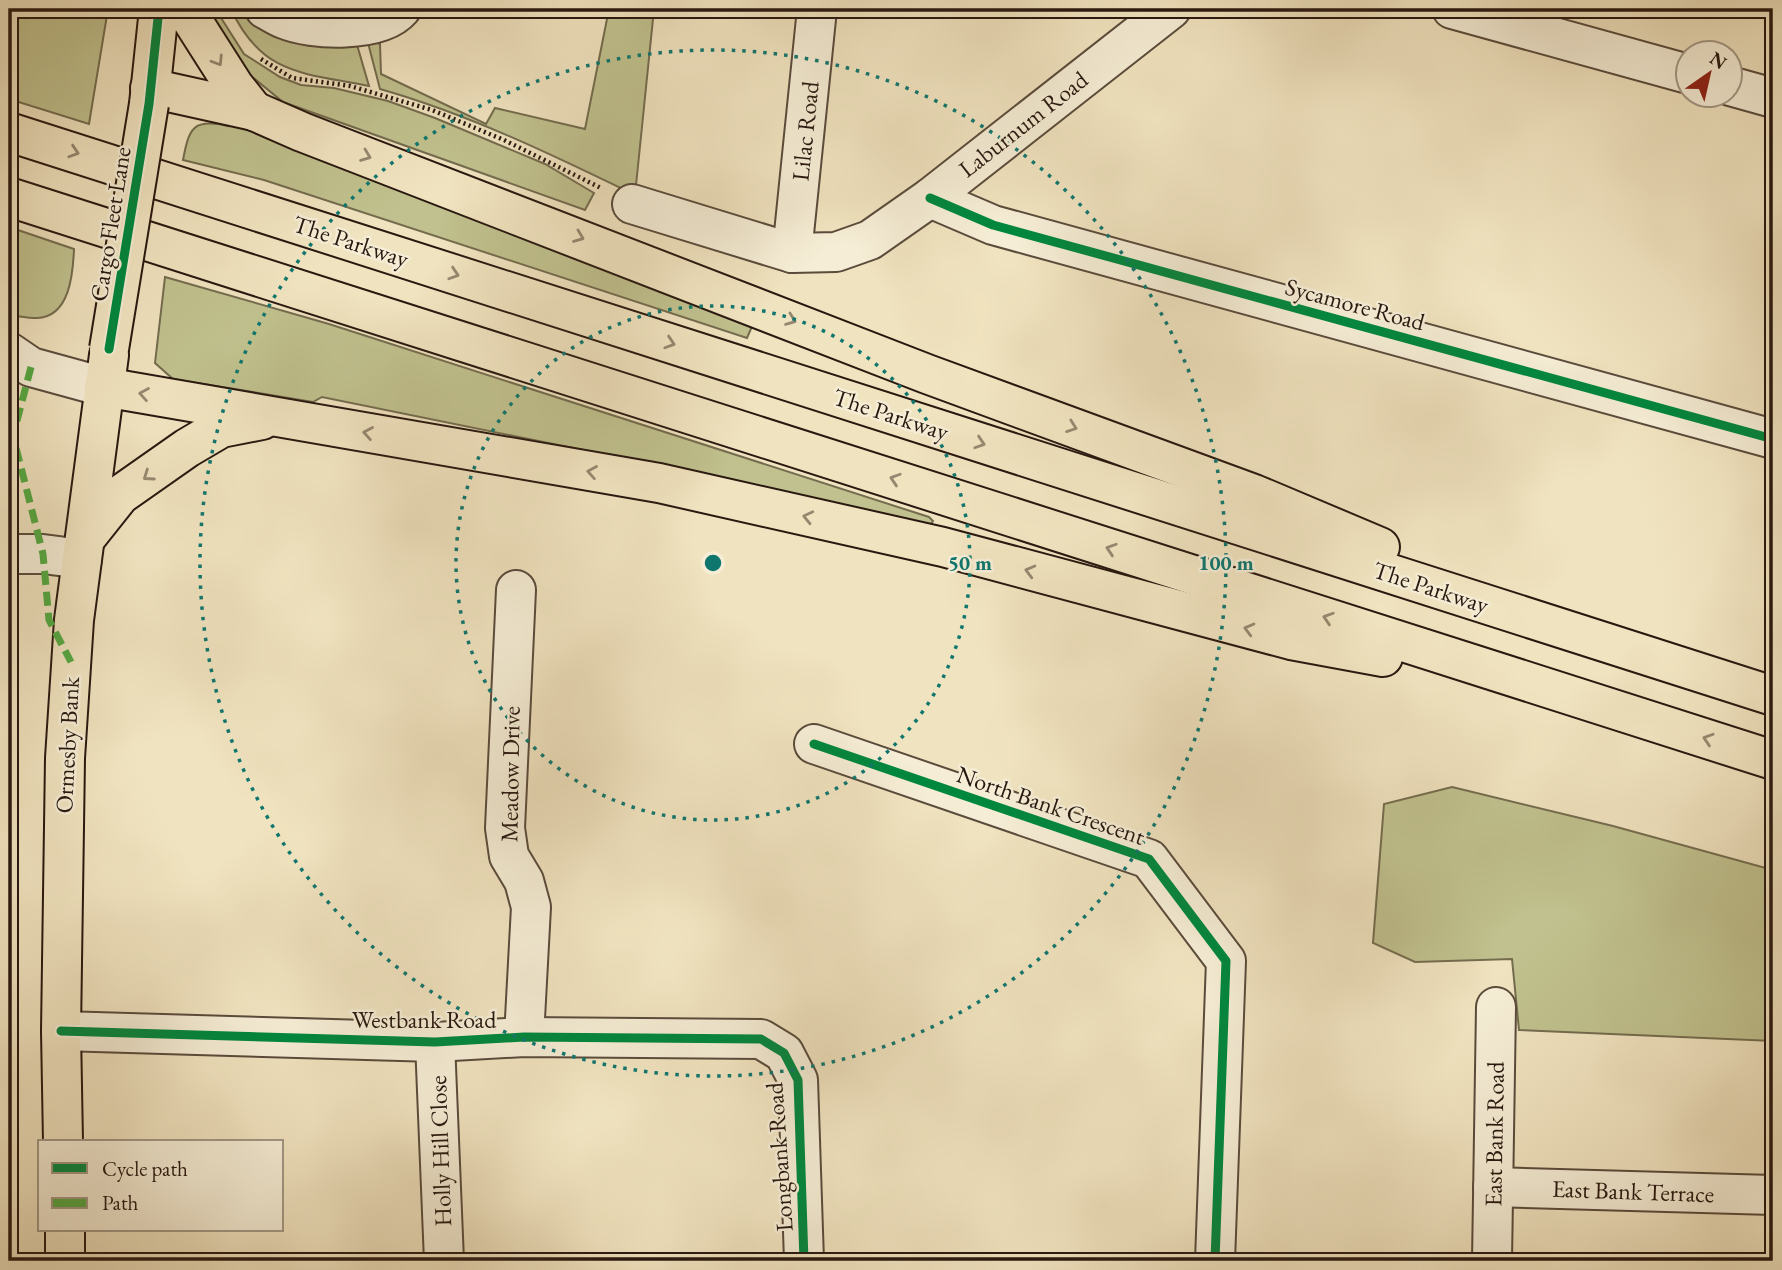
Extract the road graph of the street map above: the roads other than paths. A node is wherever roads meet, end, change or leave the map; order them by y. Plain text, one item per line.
1 (159, 9) edge
2 (185, 9) edge
3 (265, 9) edge
4 (401, 9) edge
5 (817, 9) edge
6 (1171, 9) edge
7 (1452, 9) edge
8 (1674, 70) edge
9 (1744, 90) edge
10 (149, 96) junction
11 (1773, 98) edge
12 (254, 111) junction
13 (9, 132) edge
14 (9, 197) edge
15 (930, 198) junction
16 (632, 204) road end
17 (792, 253) junction
18 (109, 349) joint
19 (9, 352) edge
20 (104, 387) junction
21 (275, 417) junction
22 (1773, 439) edge
23 (84, 549) junction
24 (9, 554) edge
25 (516, 590) dead end
26 (1604, 642) junction
27 (1533, 684) junction
28 (1773, 696) edge
29 (814, 744) dead end
30 (1773, 760) edge
31 (1496, 1007) dead end
32 (61, 1031) junction
33 (524, 1037) junction
34 (435, 1042) junction
35 (784, 1053) joint
36 (63, 1140) edge
37 (1493, 1187) junction
38 (1773, 1195) edge
39 (65, 1232) edge
40 (65, 1261) edge
41 (444, 1261) edge
42 (804, 1261) edge
43 (1215, 1261) edge
44 (1492, 1261) edge

1 - 10 main road, Cargo Fleet Lane
2 -> 12 main road
3 - 4 street
5 - 17 street, Lilac Road
6 - 15 street, Laburnum Road
7 - 8 street
9 - 11 street
10 - 12 main road
10 - 18 main road, Cargo Fleet Lane, bridge
12 -> 26 main road
13 -> 26 main road, The Parkway
27 -> 14 main road
15 - 17 street, Laburnum Road
15 - 22 street, Sycamore Road
16 - 17 street, Laburnum Road
18 - 20 main road, Ormesby Bank
19 - 20 street
21 -> 20 main road
20 - 23 main road, Ormesby Bank
21 -> 23 main road
27 -> 21 main road
23 - 24 street
23 - 32 main road, Ormesby Bank
25 - 33 street, Meadow Drive
26 - 28 main road, The Parkway
30 -> 27 main road
29 - 43 street, North Bank Crescent
31 - 37 street, East Bank Road
32 - 34 street, Westbank Road
32 - 36 main road, Ormesby Bank
33 - 34 street, Westbank Road
33 - 35 street, Westbank Road
34 - 41 street, Holly Hill Close
35 - 42 street, Longbank Road
37 - 38 street, East Bank Terrace
37 - 44 street, East Bank Road
39 - 40 main road

